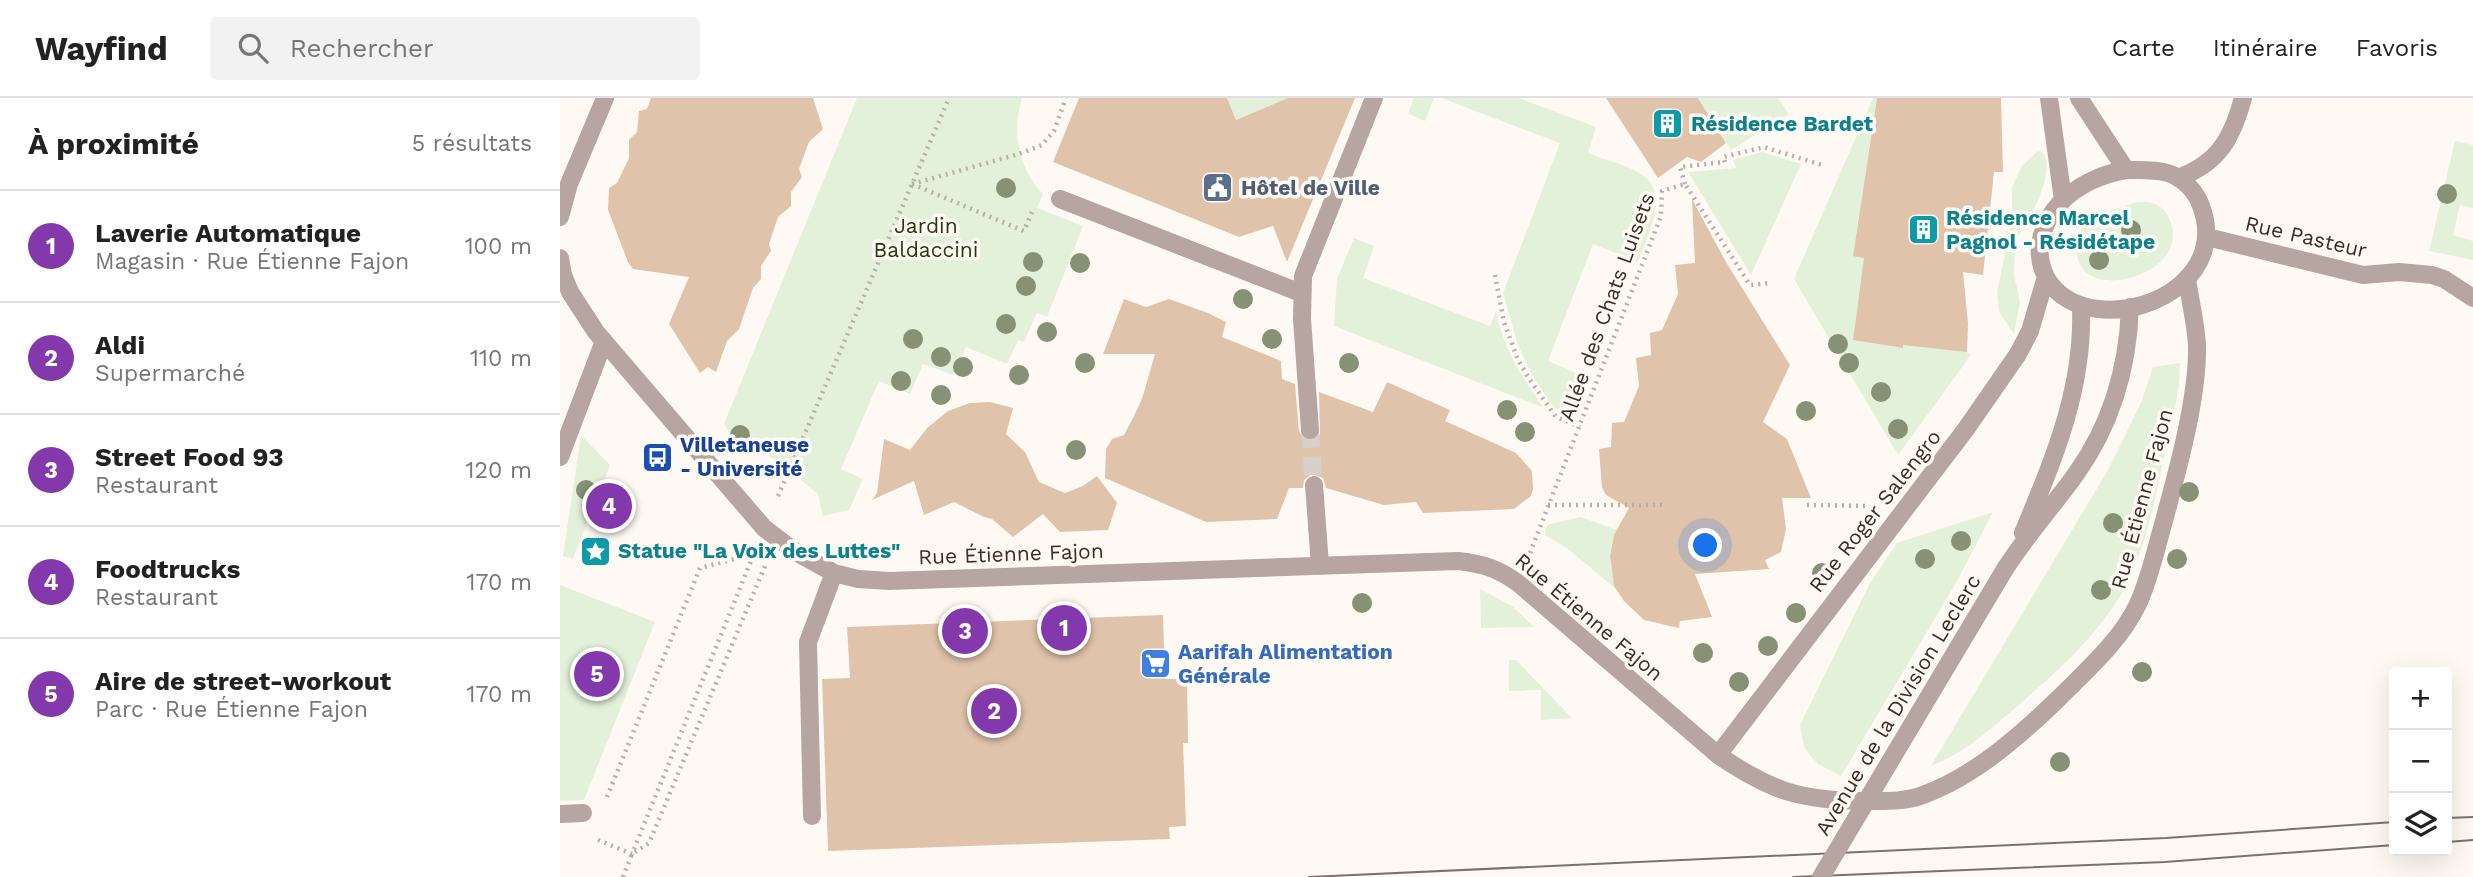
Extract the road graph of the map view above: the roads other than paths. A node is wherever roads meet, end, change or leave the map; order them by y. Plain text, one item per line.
1 (605, 98) edge
2 (1374, 98) edge
3 (2049, 98) edge
4 (2079, 98) edge
5 (2242, 98) edge
6 (2126, 170) junction
7 (2178, 178) junction
8 (1060, 199) road end
9 (2063, 200) junction
10 (560, 217) edge
11 (2207, 237) junction
12 (560, 258) edge
13 (2187, 278) junction
14 (2045, 280) junction
15 (1301, 293) junction
16 (565, 295) edge
17 (2473, 298) edge
18 (2081, 307) junction
19 (2130, 307) junction
20 (604, 341) junction
21 (1310, 430) tunnel mouth
22 (560, 457) edge
23 (1314, 485) tunnel mouth
24 (2009, 563) junction
25 (1320, 565) junction
26 (834, 573) junction
27 (1717, 755) junction
28 (583, 813) dead end
29 (560, 814) edge
30 (813, 816) dead end
31 (1821, 877) edge

1 - 10 street
2 - 15 street
3 - 9 street
4 - 6 street
5 - 7 street
6 - 7 street
6 - 9 street
7 - 11 street
8 - 15 street
9 - 14 street
11 - 13 street
11 - 17 street, Rue Pasteur
12 - 16 street, Rue Étienne Fajon
13 - 19 street
13 - 27 street, Rue Étienne Fajon
14 - 18 street
14 - 27 street, Rue Roger Salengro
15 - 21 street
16 - 20 street, Rue Étienne Fajon
18 - 19 street
18 - 24 street, Avenue de la Division Leclerc
19 - 24 street, Avenue de la Division Leclerc
20 - 22 street
20 - 26 street, Rue Étienne Fajon
23 - 25 street
24 - 31 street, Avenue de la Division Leclerc, bridge
25 - 26 street, Rue Étienne Fajon
25 - 27 street, Rue Étienne Fajon
26 - 30 street
28 - 29 street

